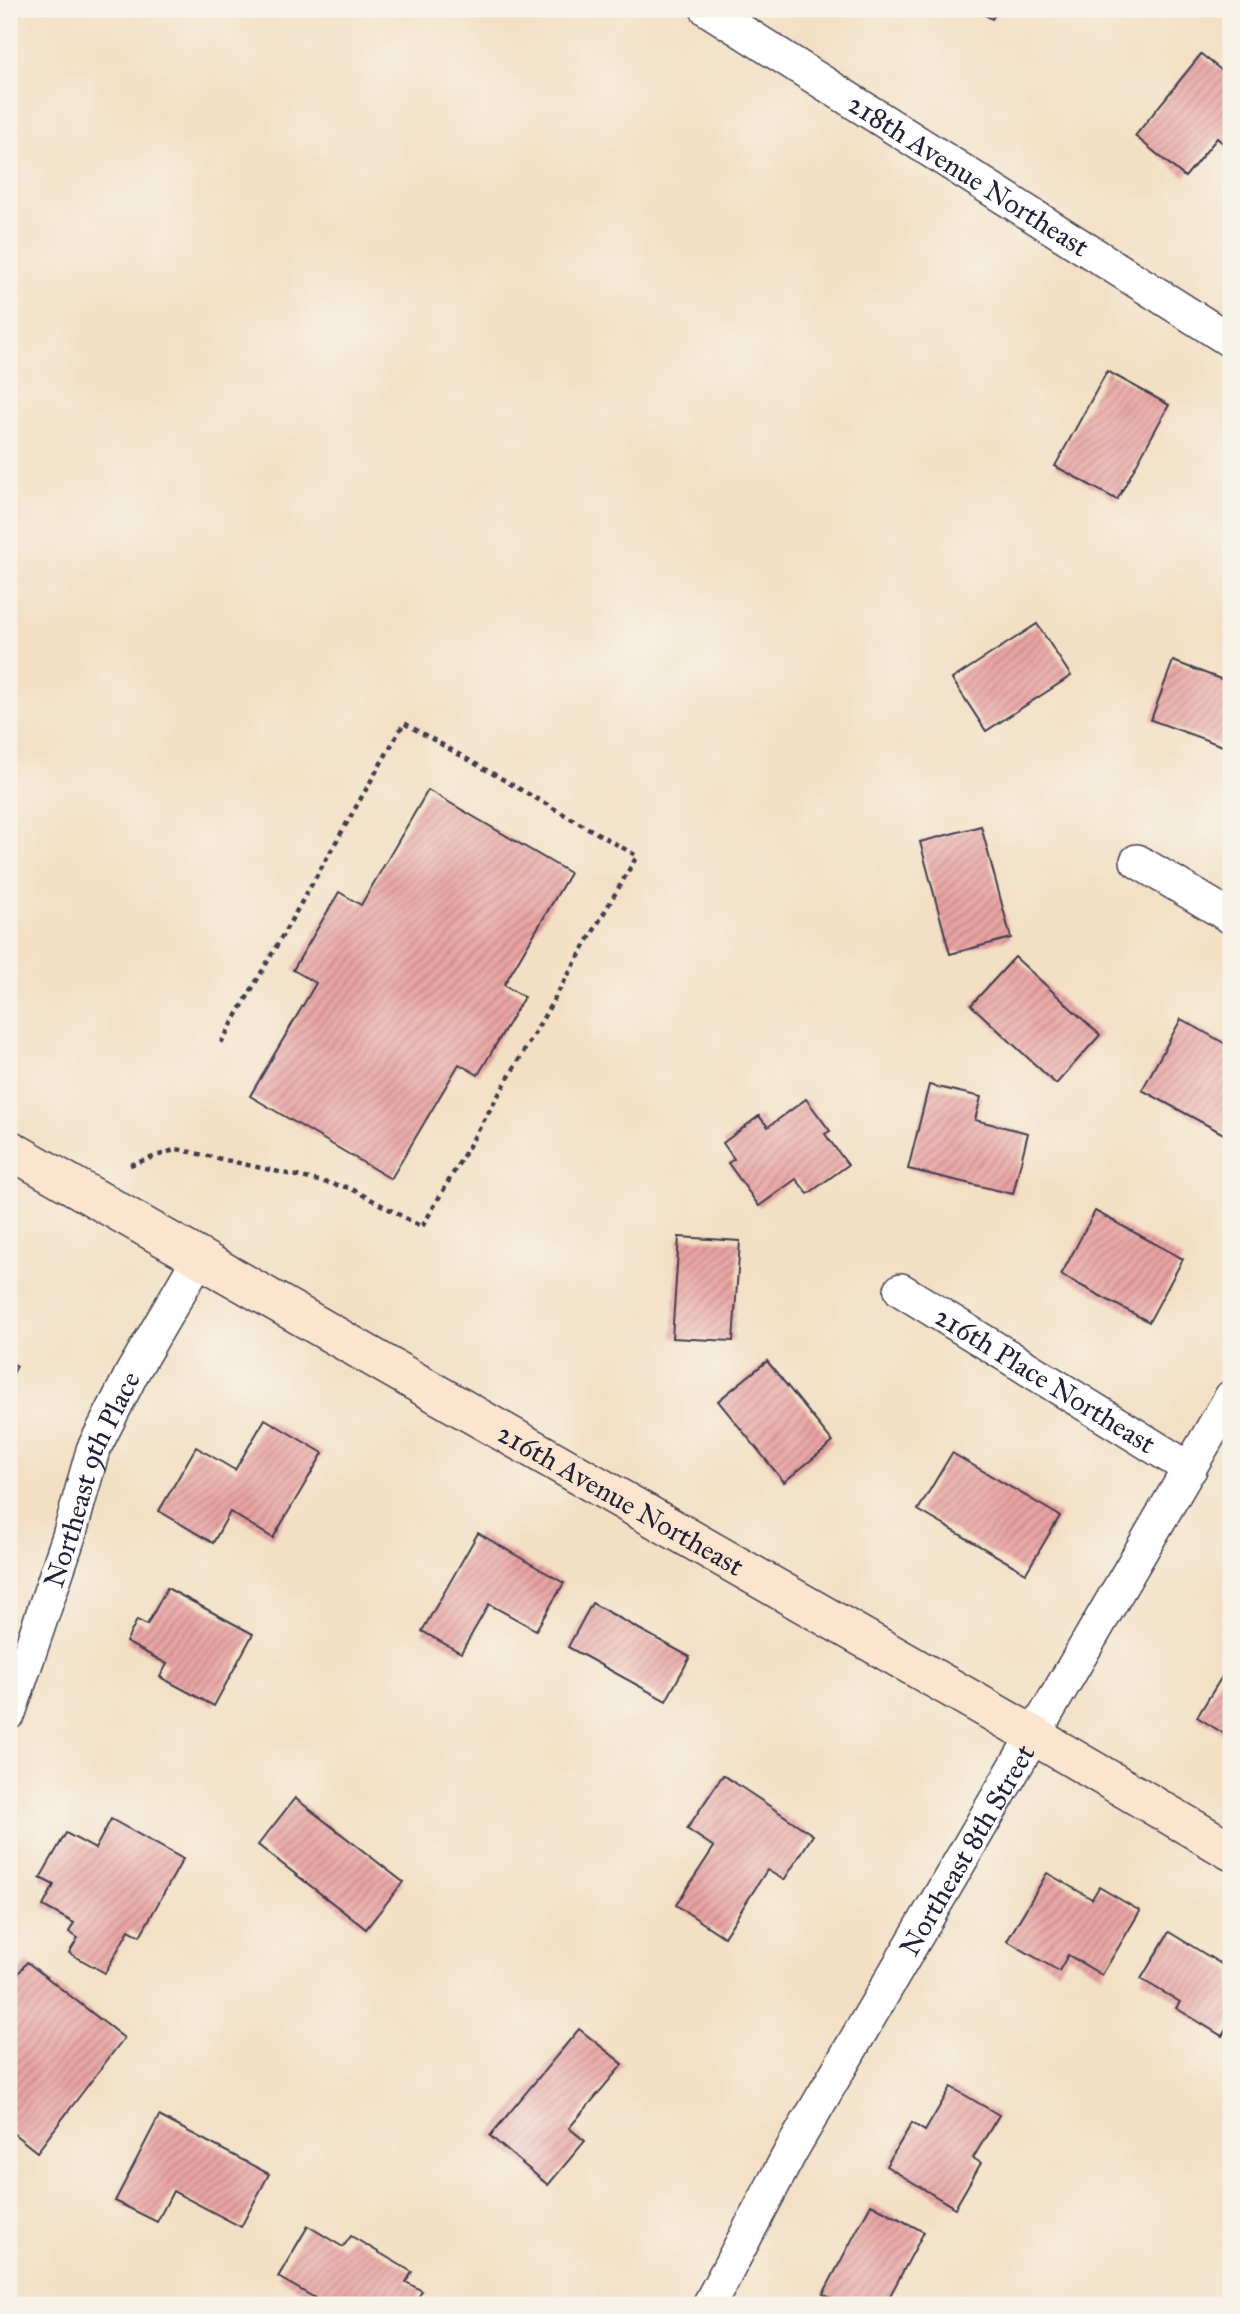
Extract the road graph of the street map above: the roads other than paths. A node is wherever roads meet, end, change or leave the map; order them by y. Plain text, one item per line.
1 (708, 9) edge
2 (1231, 341) edge
3 (1137, 861) dead end
4 (1231, 918) edge
5 (9, 1149) edge
6 (199, 1258) junction
7 (901, 1290) dead end
8 (1231, 1397) edge
9 (1189, 1468) junction
10 (9, 1713) edge
11 (1033, 1735) junction
12 (1231, 1851) edge
13 (709, 2305) edge

1 - 2 street, 218th Avenue Northeast
3 - 4 street
5 - 6 street, 216th Avenue Northeast
6 - 10 street, Northeast 9th Place
6 - 11 street, 216th Avenue Northeast
7 - 9 street, 216th Place Northeast
8 - 9 street, Northeast 8th Street
9 - 11 street, Northeast 8th Street
11 - 12 street, 216th Avenue Northeast
11 - 13 street, Northeast 8th Street

